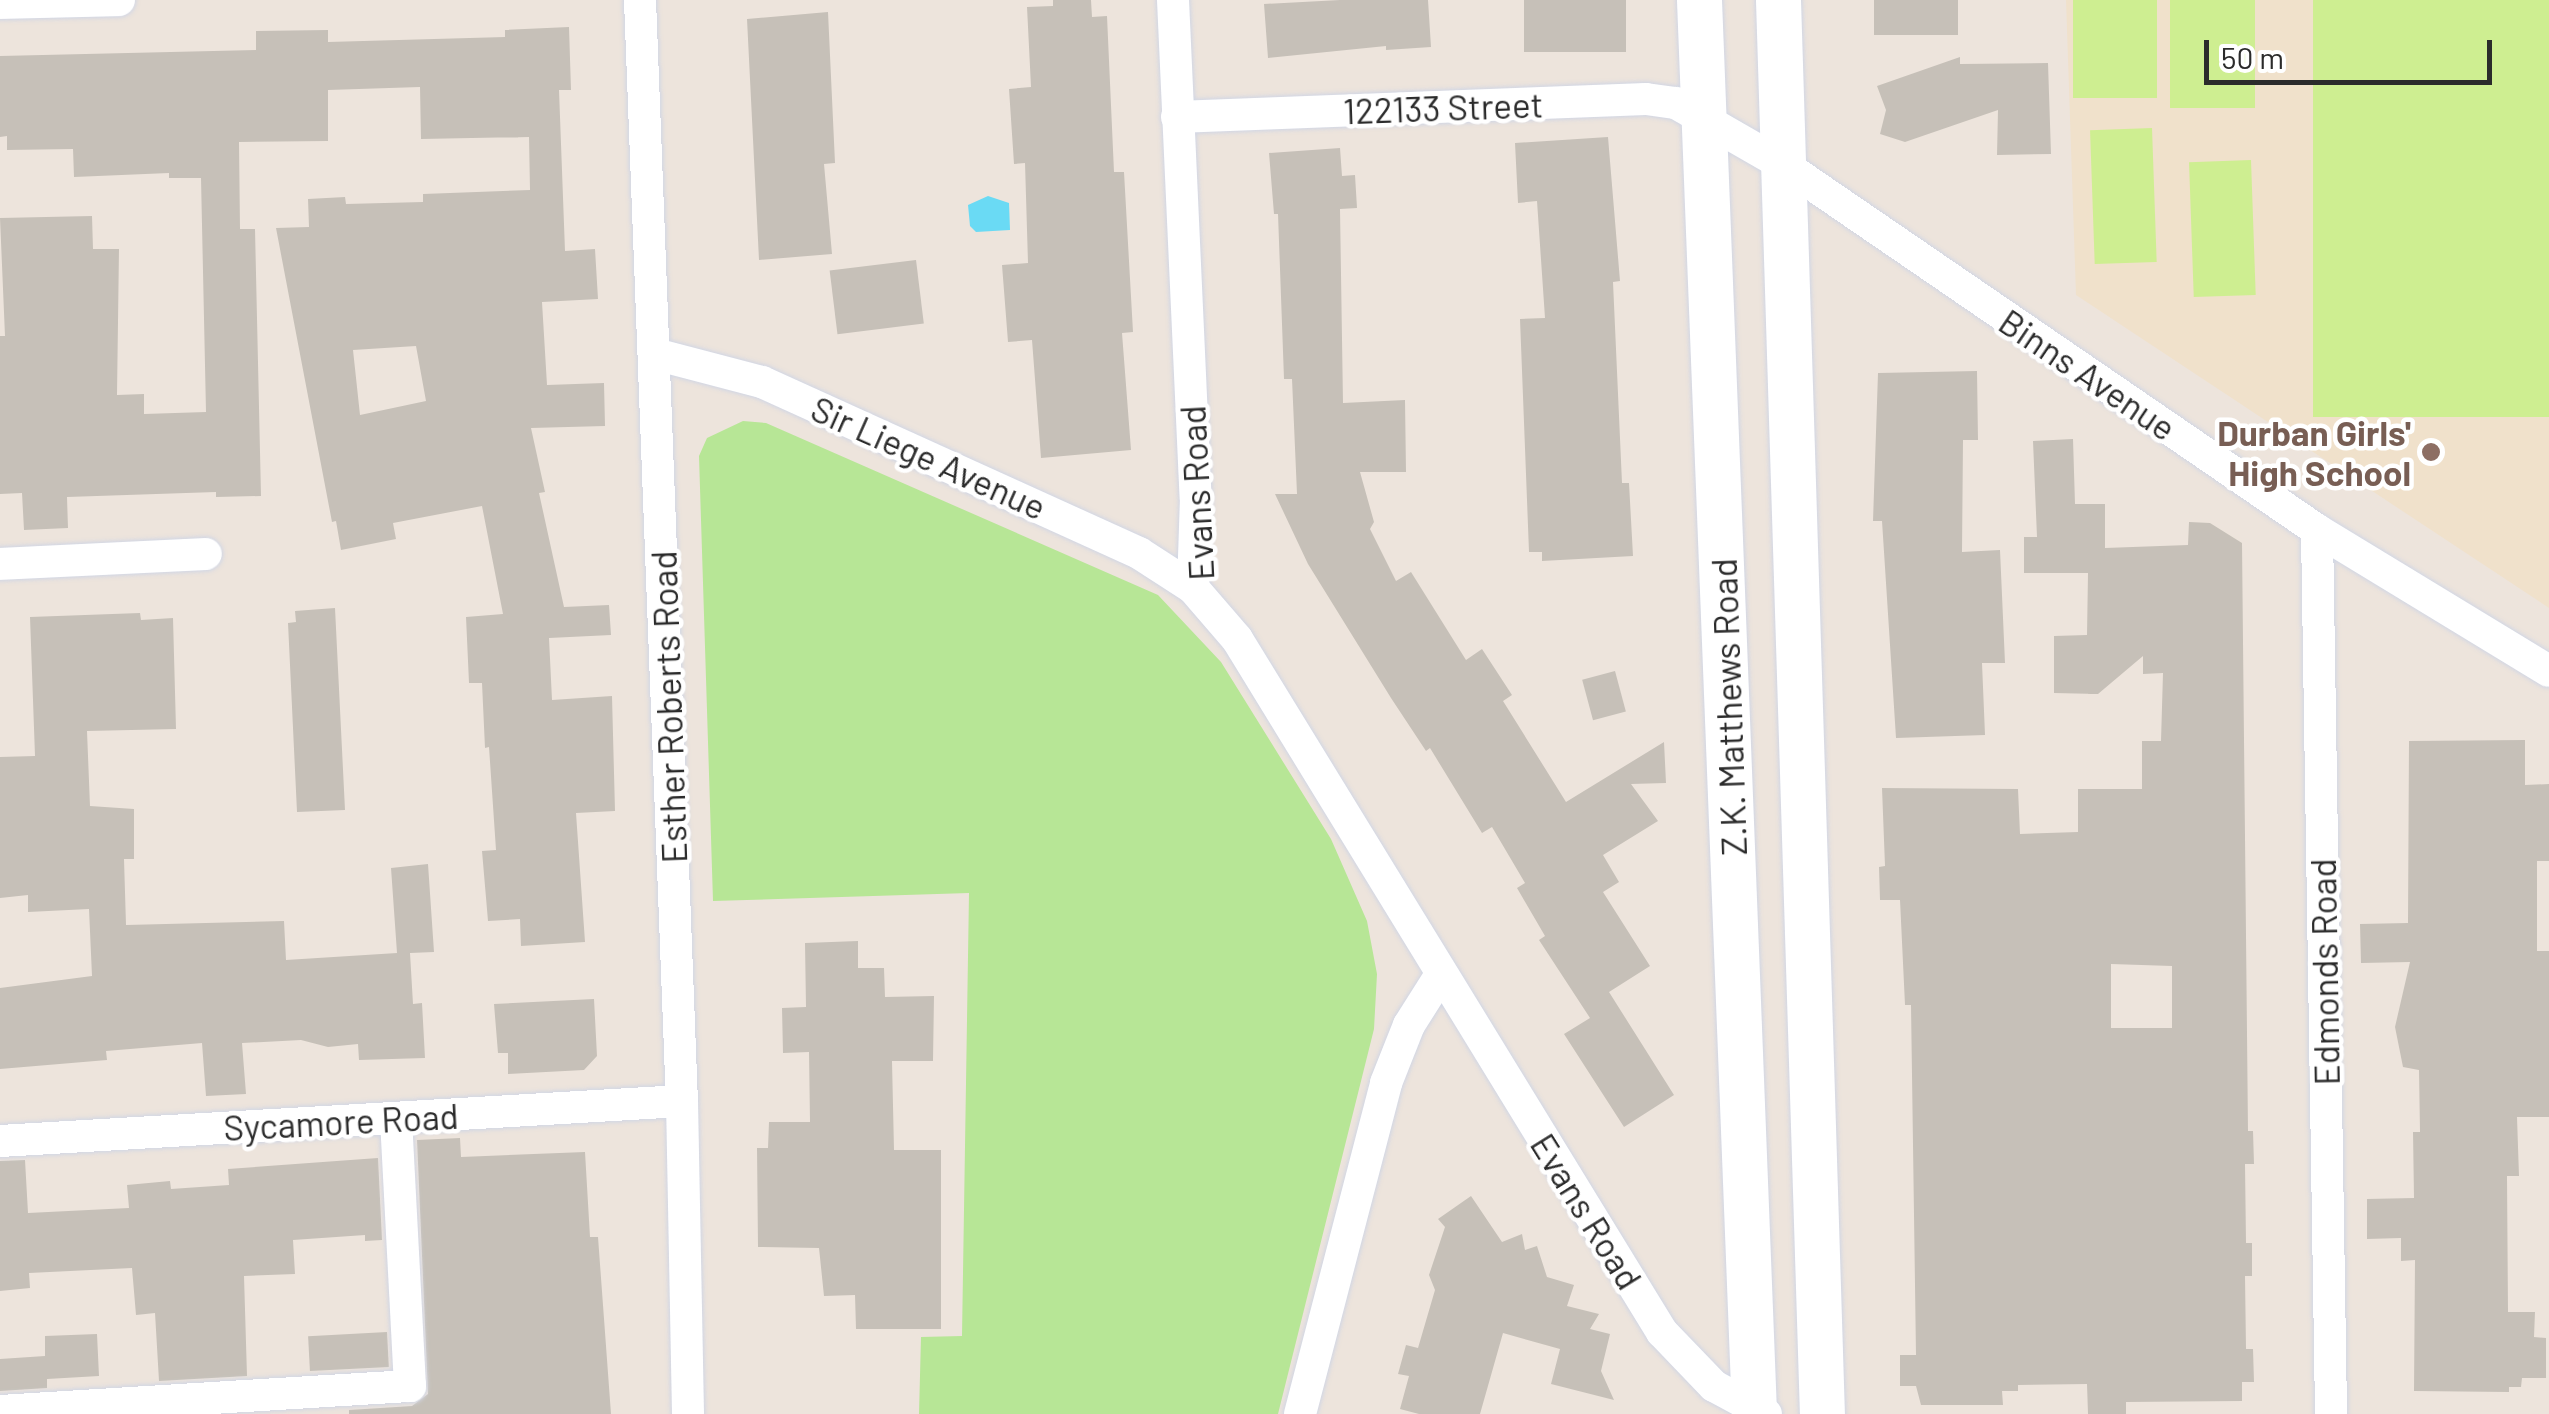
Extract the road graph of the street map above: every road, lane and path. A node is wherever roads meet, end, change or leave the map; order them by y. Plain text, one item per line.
1 (119, 0) edge
2 (640, 0) edge
3 (1172, 0) edge
4 (1700, 0) edge
5 (1778, 0) edge
6 (0, 3) edge
7 (1177, 117) junction
8 (1705, 118) junction
9 (1784, 165) junction
10 (655, 354) junction
11 (2316, 530) junction
12 (206, 554) dead end
13 (0, 564) edge
14 (1796, 584) junction
15 (1723, 586) junction
16 (1192, 588) junction
17 (2549, 671) edge
18 (1440, 976) junction
19 (682, 1101) junction
20 (396, 1118) junction
21 (0, 1140) edge
22 (326, 1402) edge
23 (0, 1411) edge
24 (1758, 1412) edge
25 (688, 1414) edge
26 (1300, 1414) edge
27 (1822, 1414) edge
28 (2331, 1414) edge

1 - 6 street
2 - 10 street, Esther Roberts Road
3 - 7 street, Evans Road
4 - 8 street, Z.K. Matthews Road
5 - 9 street, Z.K. Matthews Road
7 - 8 street, 122133 Street
7 - 16 street, Evans Road
8 - 9 street, 122133 Street
8 - 15 street, Z.K. Matthews Road
9 - 11 street, Binns Avenue
9 - 14 street, Z.K. Matthews Road
10 - 16 street, Sir Liege Avenue
10 - 19 street, Esther Roberts Road
11 - 17 street, Binns Avenue
11 - 28 street, Edmonds Road
12 - 13 street
14 - 15 street
14 - 27 street, Z.K. Matthews Road
15 - 24 street, Z.K. Matthews Road
16 - 18 street, Evans Road
18 - 24 street, Evans Road
18 - 26 street
19 - 20 street, Sycamore Road
19 - 25 street, Esther Roberts Road
20 - 21 street, Sycamore Road
20 - 22 street
22 - 23 street

